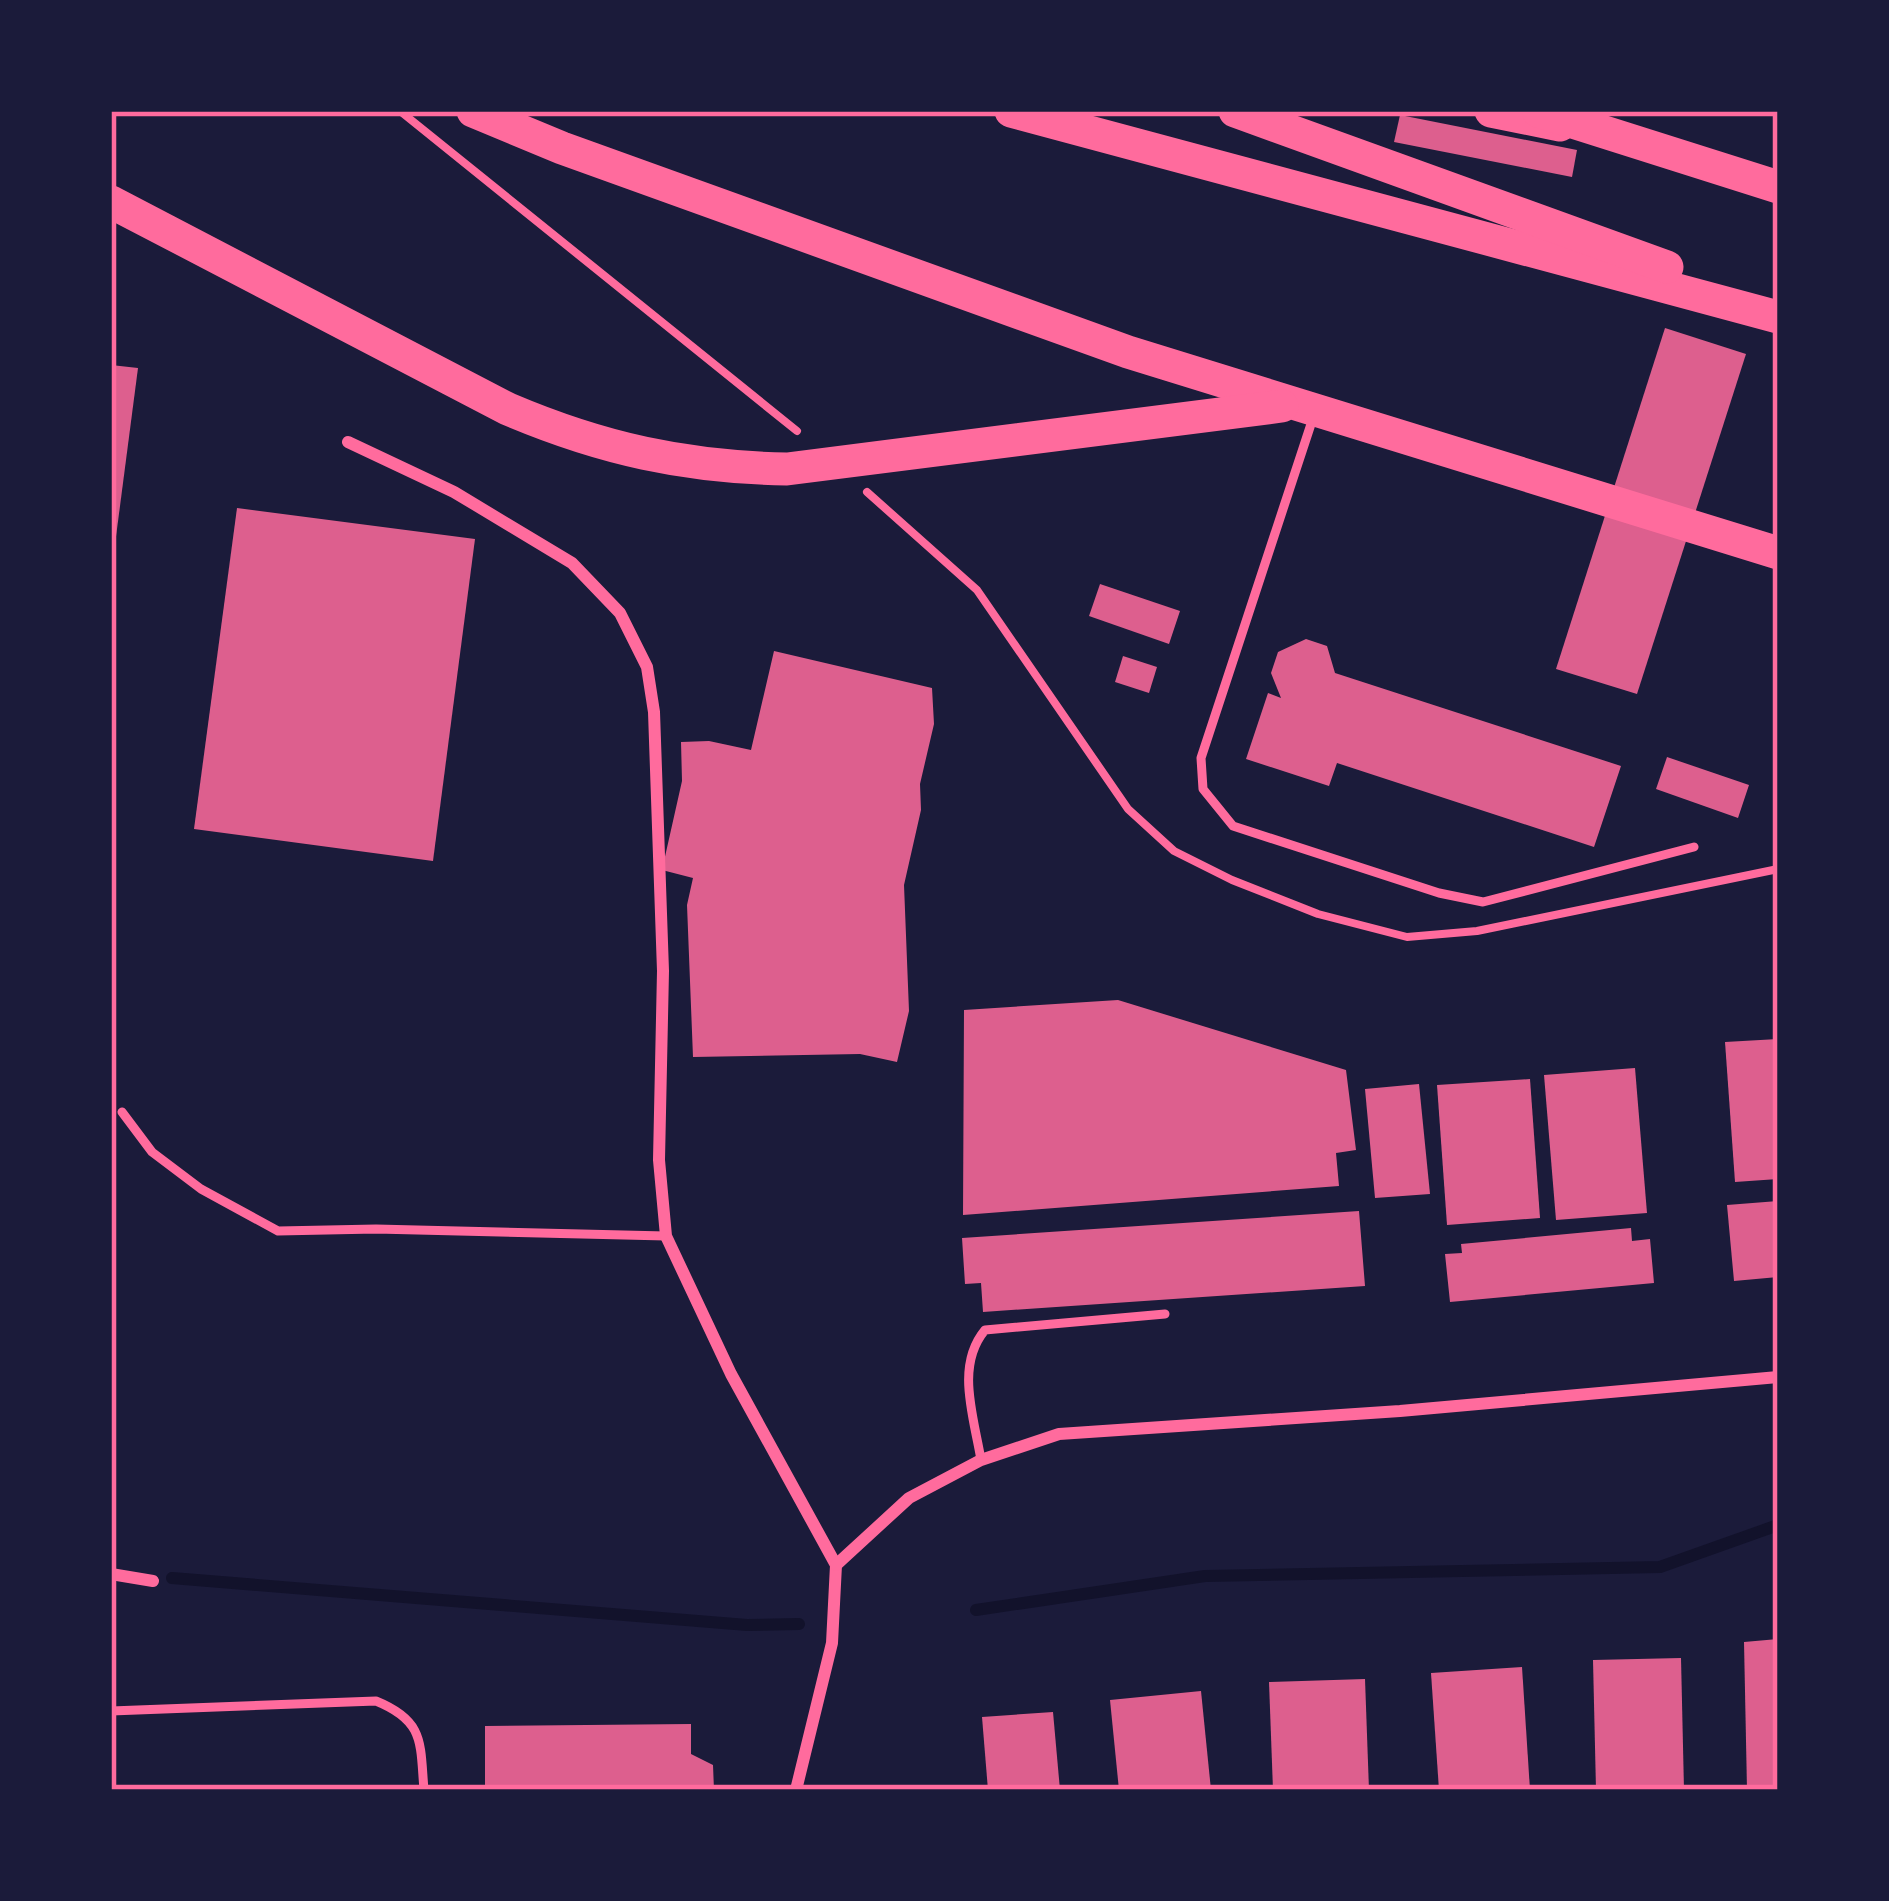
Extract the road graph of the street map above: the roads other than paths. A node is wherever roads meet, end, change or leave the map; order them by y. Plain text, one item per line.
1 (473, 111) edge
2 (1011, 111) edge
3 (1234, 111) edge
4 (1491, 111) edge
5 (1538, 111) edge
6 (1619, 136) junction
7 (1778, 187) edge
8 (111, 202) edge
9 (1778, 307) edge
10 (1778, 317) edge
11 (1303, 409) junction
12 (348, 442) dead end
13 (1778, 553) edge
14 (1694, 847) dead end
15 (122, 1112) dead end
16 (666, 1236) junction
17 (1166, 1314) dead end
18 (1778, 1377) edge
19 (981, 1460) junction
20 (836, 1565) junction
21 (111, 1574) edge
22 (153, 1581) dead end
23 (111, 1712) edge
24 (424, 1790) edge
25 (796, 1790) edge

1 - 11 highway
2 - 10 highway
3 - 9 highway
4 - 6 highway
5 - 6 highway
6 - 7 highway
8 - 11 highway
11 - 13 highway
11 - 14 lane
12 - 16 street
15 - 16 lane
16 - 20 street
17 - 19 lane
18 - 19 street
19 - 20 street
20 - 25 street
21 - 22 street
23 - 24 lane

